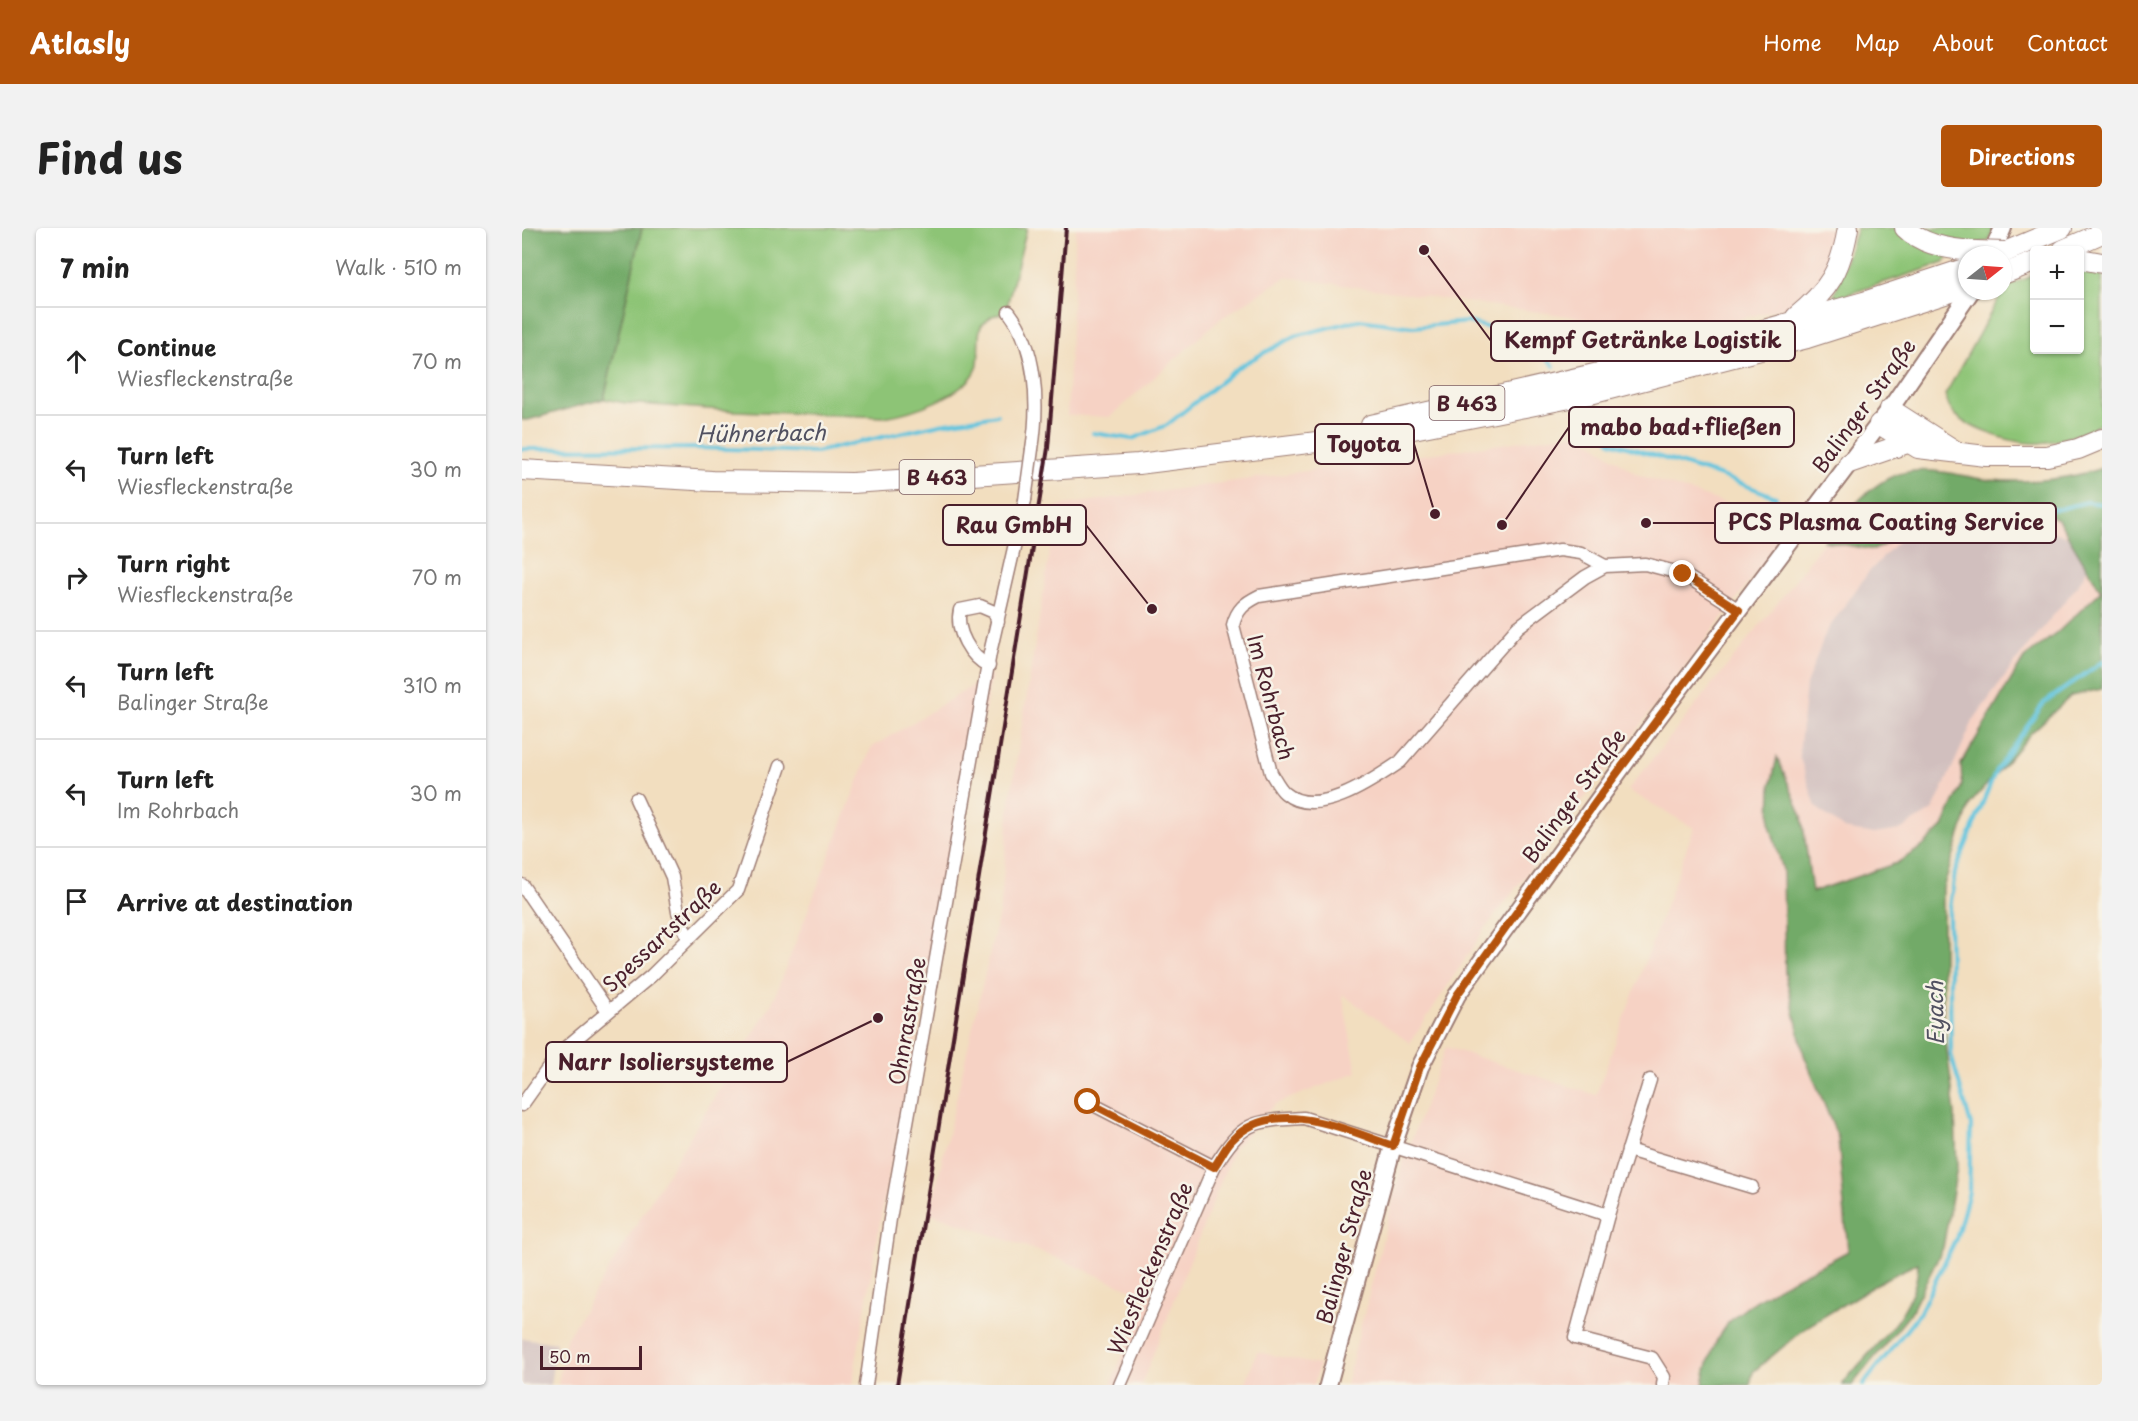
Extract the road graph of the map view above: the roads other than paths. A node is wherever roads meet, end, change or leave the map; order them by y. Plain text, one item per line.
1 (1848, 228) edge
2 (1905, 228) edge
3 (2003, 228) edge
4 (2062, 228) edge
5 (2102, 233) edge
6 (1996, 246) edge
7 (2040, 246) edge
8 (2072, 246) edge
9 (1958, 252) edge
10 (2030, 253) edge
11 (2012, 257) edge
12 (2084, 260) edge
13 (2102, 263) edge
14 (1958, 272) edge
15 (1958, 292) edge
16 (1958, 298) edge
17 (1009, 312) dead end
18 (1792, 321) junction
19 (1885, 416) junction
20 (1350, 436) junction
21 (2102, 439) edge
22 (1907, 443) junction
23 (1957, 452) junction
24 (1849, 463) junction
25 (522, 470) edge
26 (1605, 566) junction
27 (1739, 610) junction
28 (998, 622) junction
29 (989, 666) junction
30 (780, 766) dead end
31 (636, 799) dead end
32 (522, 885) edge
33 (688, 939) junction
34 (608, 1011) junction
35 (1650, 1080) dead end
36 (1088, 1102) dead end
37 (522, 1105) edge
38 (1393, 1146) junction
39 (1628, 1150) junction
40 (1214, 1167) junction
41 (1752, 1187) dead end
42 (1608, 1215) junction
43 (866, 1385) edge
44 (1120, 1385) edge
45 (1328, 1385) edge
46 (1663, 1385) edge

1 - 18 highway
2 - 9 highway
3 - 6 main road
4 - 7 highway, B 463
5 - 8 highway
10 - 11 highway, B 463
12 - 13 highway
14 - 18 highway, B 463
15 - 20 highway, B 463
16 - 19 main road, Balinger Straße
17 - 28 street, Ohnrastraße, bridge
18 - 20 highway, B 463
19 - 22 highway
19 - 23 highway
19 - 24 main road, Balinger Straße
20 - 25 highway, B 463
21 - 23 highway
22 - 23 highway
22 - 24 highway
24 - 27 main road, Balinger Straße
26 - 26 street, Im Rohrbach
26 - 27 street, Im Rohrbach
27 - 38 main road, Balinger Straße
28 - 29 street, Ohnrastraße
28 - 29 street
29 - 43 street, Ohnrastraße
30 - 33 street, Spessartstraße
31 - 33 street
32 - 34 street
33 - 34 street, Spessartstraße
34 - 37 street, Spessartstraße
35 - 39 street
36 - 40 street, Wiesfleckenstraße
38 - 40 street, Wiesfleckenstraße
38 - 42 street, Wiesfleckenstraße
38 - 45 main road, Balinger Straße
39 - 41 street
39 - 42 street
40 - 44 street, Wiesfleckenstraße
42 - 46 street

